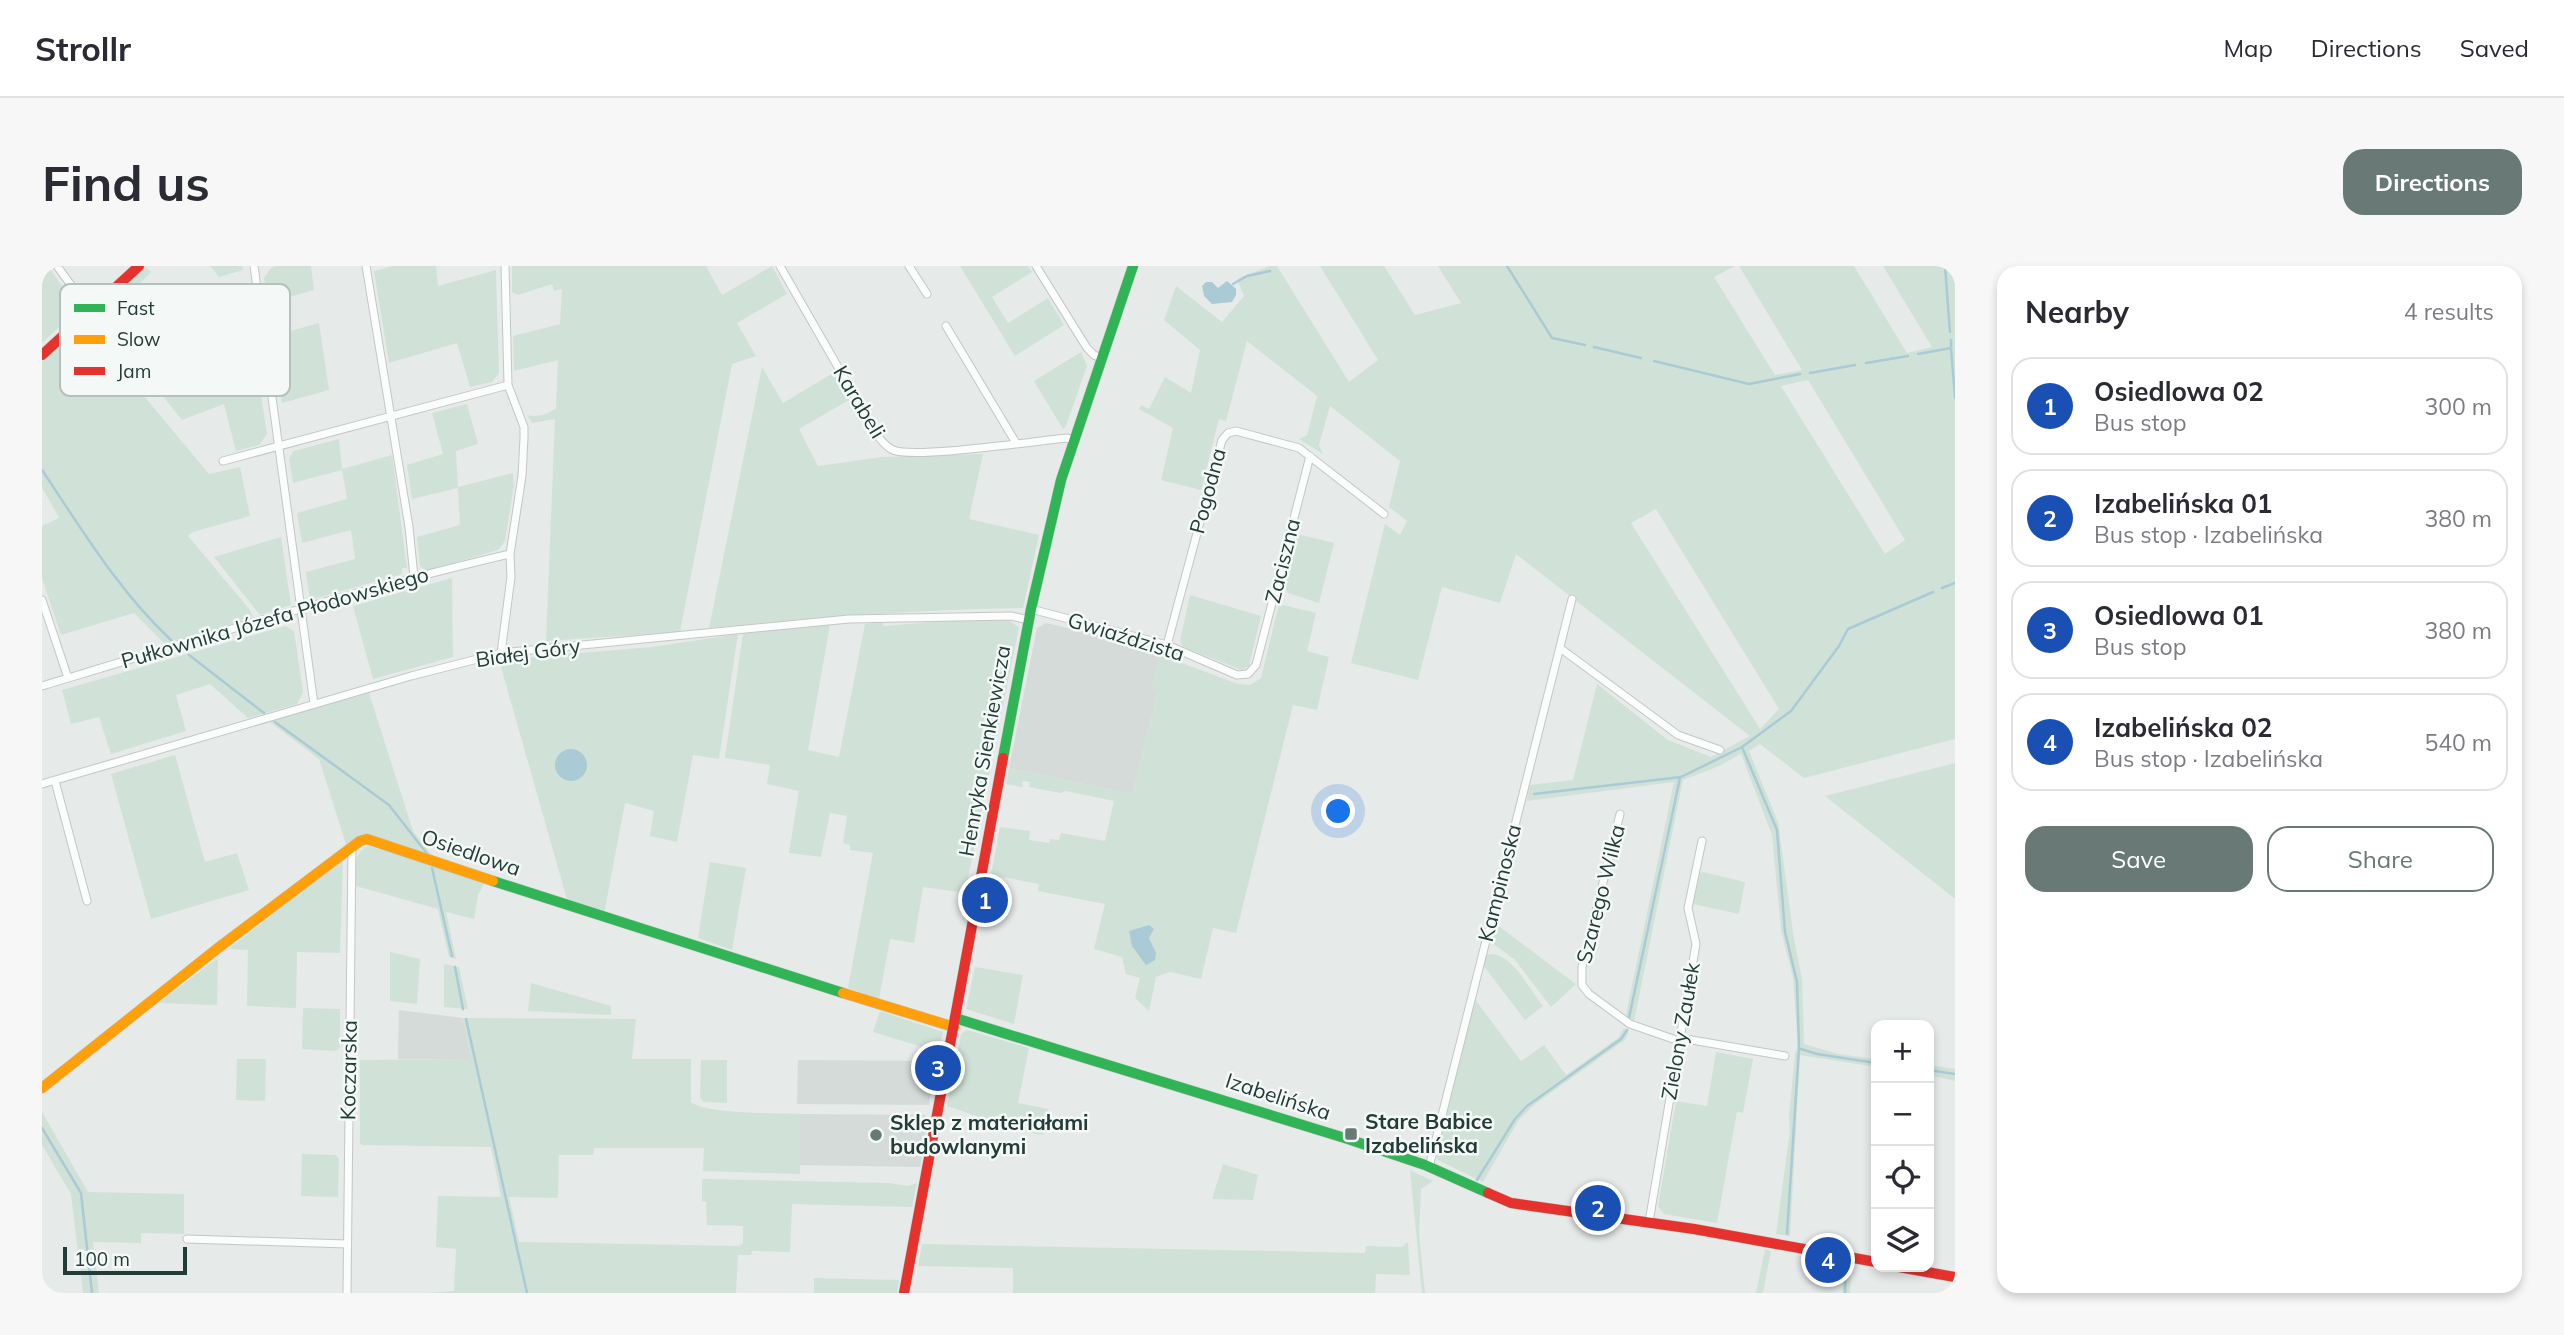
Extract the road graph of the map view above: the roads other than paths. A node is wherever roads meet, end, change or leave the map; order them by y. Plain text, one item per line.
1 (57, 266) edge
2 (139, 266) edge
3 (254, 266) edge
4 (366, 266) edge
5 (505, 266) edge
6 (780, 266) edge
7 (909, 266) edge
8 (1036, 266) edge
9 (1133, 266) edge
10 (70, 284) edge
11 (119, 284) edge
12 (256, 284) edge
13 (927, 294) dead end
14 (946, 326) dead end
15 (60, 338) edge
16 (42, 355) edge
17 (1101, 359) junction
18 (508, 384) junction
19 (271, 396) edge
20 (392, 416) junction
21 (1073, 440) junction
22 (1016, 443) junction
23 (277, 446) junction
24 (1310, 456) junction
25 (223, 461) dead end
26 (1384, 514) dead end
27 (510, 554) junction
28 (414, 577) junction
29 (1572, 599) dead end
30 (42, 600) edge
31 (300, 609) junction
32 (1030, 615) junction
33 (1167, 645) junction
34 (1560, 648) junction
35 (501, 653) junction
36 (1256, 665) joint
37 (68, 678) junction
38 (42, 686) edge
39 (314, 704) junction
40 (1720, 750) dead end
41 (54, 781) junction
42 (42, 785) edge
43 (1620, 814) dead end
44 (1702, 841) dead end
45 (352, 846) junction
46 (87, 901) dead end
47 (954, 1022) junction
48 (1680, 1040) junction
49 (1785, 1056) dead end
50 (42, 1088) edge
51 (1429, 1167) junction
52 (1649, 1222) junction
53 (187, 1239) dead end
54 (347, 1244) junction
55 (1871, 1261) edge
56 (1927, 1272) edge
57 (1955, 1277) edge
58 (346, 1293) edge
59 (904, 1293) edge

1 - 10 street
2 - 11 street
3 - 12 street
4 - 20 street
5 - 18 street
6 - 22 street, Karabeli
7 - 13 street
8 - 17 street
9 - 17 street, Henryka Sienkiewicza
14 - 22 street
15 - 16 street
17 - 21 street, Henryka Sienkiewicza
18 - 20 street
18 - 27 street
19 - 23 street
20 - 23 street
20 - 28 street
21 - 22 street, Karabeli
21 - 32 street, Henryka Sienkiewicza
23 - 25 street
23 - 31 street
24 - 26 street, Pogodna
24 - 33 street, Pogodna
24 - 36 street, Zaciszna
27 - 28 street, Pułkownika Józefa Płodowskiego
27 - 35 street
28 - 31 street, Pułkownika Józefa Płodowskiego
29 - 34 street, Kampinoska
30 - 37 street
31 - 37 street, Pułkownika Józefa Płodowskiego
31 - 39 street
32 - 33 street, Gwiaździsta
32 - 35 street, Białej Góry
32 - 47 street, Henryka Sienkiewicza
33 - 36 street, Gwiaździsta
34 - 40 street
34 - 51 street, Kampinoska
35 - 39 street, Białej Góry
37 - 38 street, Pułkownika Józefa Płodowskiego
39 - 41 street, Białej Góry
41 - 42 street, Białej Góry
41 - 46 street
43 - 48 street, Szarego Wilka
44 - 48 street, Zielony Zaułek
45 - 47 street, Osiedlowa
45 - 50 street
45 - 54 street, Koczarska
47 - 51 street, Izabelińska
47 - 59 street, Henryka Sienkiewicza
48 - 49 street
48 - 52 street, Zielony Zaułek
51 - 52 street, Izabelińska
52 - 55 street, Izabelińska
53 - 54 street
54 - 58 street, Koczarska
56 - 57 street

